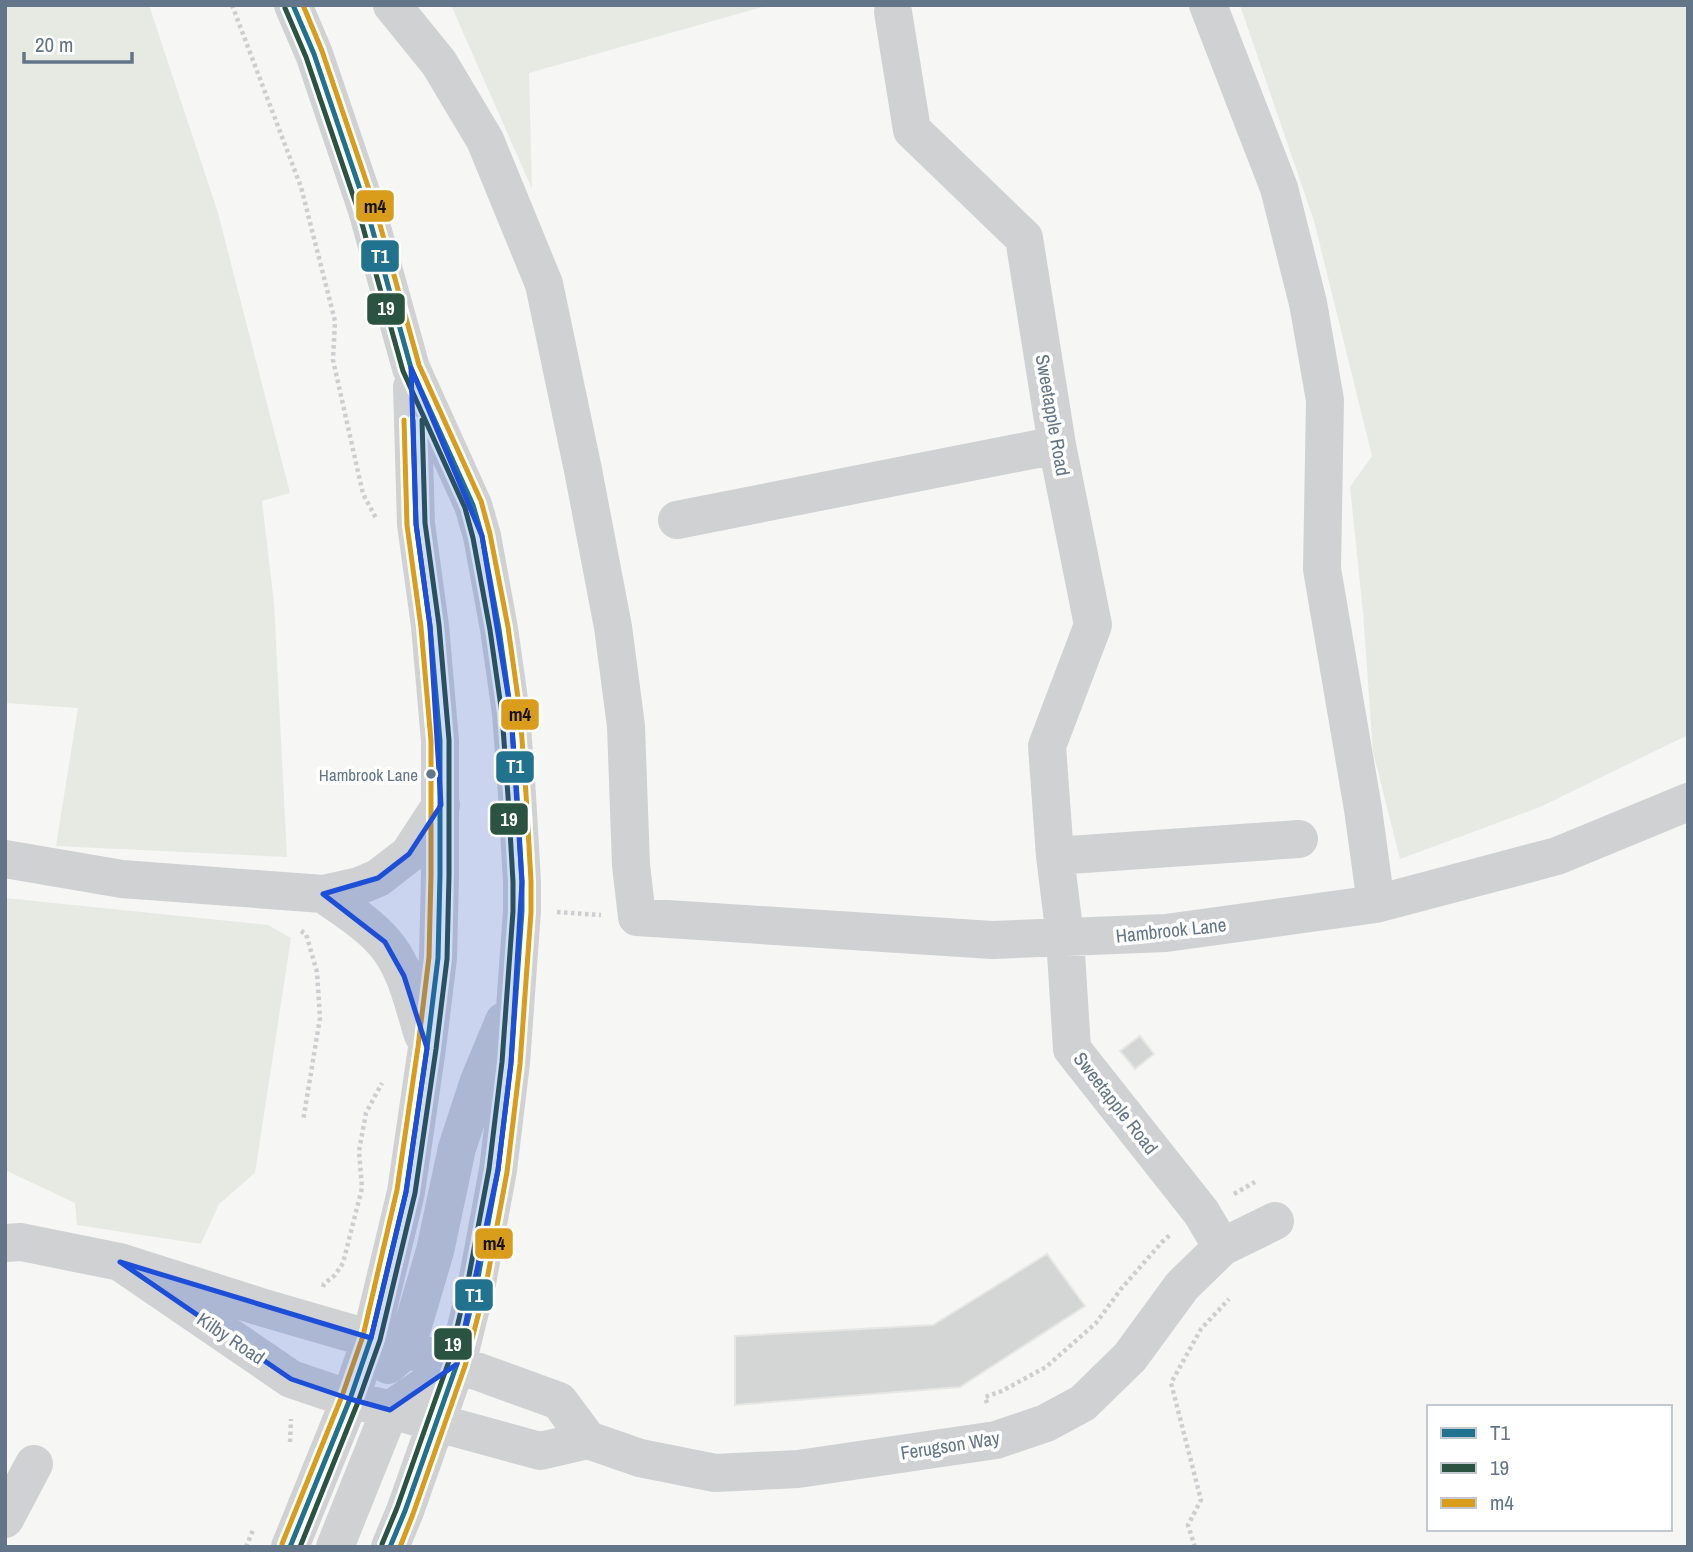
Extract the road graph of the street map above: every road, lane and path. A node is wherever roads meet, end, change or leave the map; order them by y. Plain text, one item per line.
1 (232, 5) edge
2 (293, 5) edge
3 (392, 5) edge
4 (1208, 5) edge
5 (893, 12) dead end
6 (411, 368) junction
7 (1057, 445) junction
8 (677, 520) dead end
9 (381, 527) dead end
10 (1688, 802) edge
11 (441, 806) junction
12 (1299, 839) dead end
13 (1055, 856) junction
14 (5, 859) edge
15 (305, 892) junction
16 (1376, 904) junction
17 (1065, 937) junction
18 (516, 995) junction
19 (427, 1048) junction
20 (382, 1082) dead end
21 (303, 1121) dead end
22 (1255, 1182) dead end
23 (1201, 1212) junction
24 (1275, 1221) dead end
25 (5, 1243) edge
26 (1222, 1247) junction
27 (120, 1262) junction
28 (1228, 1299) dead end
29 (310, 1321) junction
30 (388, 1343) junction
31 (457, 1364) junction
32 (290, 1378) junction
33 (350, 1399) junction
34 (390, 1409) junction
35 (436, 1422) junction
36 (589, 1440) junction
37 (996, 1440) junction
38 (290, 1444) dead end
39 (34, 1464) dead end
40 (5, 1520) edge
41 (255, 1526) dead end
42 (246, 1547) edge
43 (290, 1547) edge
44 (335, 1547) edge
45 (390, 1547) edge
46 (1195, 1547) edge

1 - 9 path
2 - 6 street
3 - 17 street, Hambrook Lane
4 - 16 street
5 - 7 street, Sweetapple Road
6 - 11 street
6 - 18 street
7 - 8 street
7 - 13 street, Sweetapple Road
10 - 16 street, Hambrook Lane
11 - 15 street
11 - 19 street
12 - 13 street
13 - 17 street, Sweetapple Road
14 - 15 street
15 - 19 street
15 - 21 path
16 - 17 street, Hambrook Lane
17 - 23 street, Sweetapple Road
18 - 30 street
18 - 31 street
19 - 30 street
20 - 29 path
22 - 23 path
23 - 26 street, Sweetapple Road
23 - 37 path
24 - 26 street, Ferugson Way
25 - 27 street, Kilby Road
26 - 37 street, Ferugson Way
27 - 29 street, Kilby Road
27 - 32 street, Kilby Road
28 - 46 path
29 - 30 street, Kilby Road
30 - 31 street, Kilby Road
30 - 33 street
31 - 34 street
31 - 35 street
31 - 36 street
32 - 33 street, Kilby Road
32 - 38 path
33 - 34 street, Kilby Road
33 - 43 street
34 - 35 street, Kilby Road
34 - 44 street
35 - 36 street
35 - 45 street
36 - 37 street, Ferugson Way
39 - 40 street
41 - 42 path

